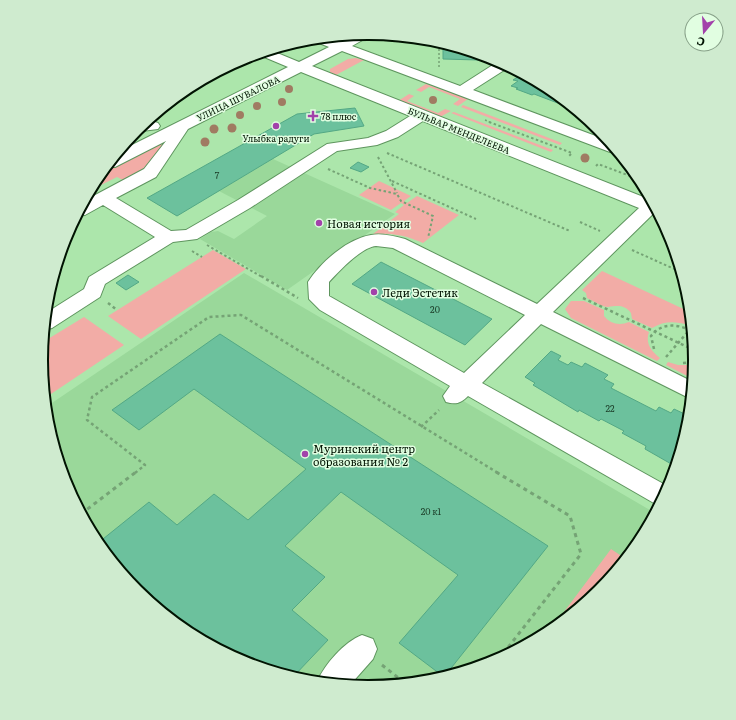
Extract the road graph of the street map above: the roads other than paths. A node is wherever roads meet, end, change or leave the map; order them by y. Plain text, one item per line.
1 (335, 42) edge
2 (326, 43) edge
3 (320, 44) edge
4 (271, 55) edge
5 (284, 60) junction
6 (300, 67) junction
7 (498, 67) edge
8 (462, 91) junction
9 (421, 115) junction
10 (153, 123) edge
11 (182, 126) junction
12 (605, 145) edge
13 (121, 156) edge
14 (103, 198) junction
15 (648, 205) edge
16 (87, 206) edge
17 (650, 210) edge
18 (168, 238) junction
19 (539, 314) junction
20 (51, 319) edge
21 (686, 388) edge
22 (460, 390) junction
23 (659, 494) edge
24 (362, 649) dead end
25 (337, 678) edge

1 - 8 street
2 - 6 street, УЛИЦА ШУВАЛОВА
3 - 5 street, УЛИЦА ШУВАЛОВА
4 - 5 street, БУЛЬВАР МЕНДЕЛЕЕВА
5 - 6 street, БУЛЬВАР МЕНДЕЛЕЕВА
5 - 10 street, УЛИЦА ШУВАЛОВА
6 - 9 street, БУЛЬВАР МЕНДЕЛЕЕВА
6 - 11 street, УЛИЦА ШУВАЛОВА
7 - 8 street
8 - 12 street
9 - 15 street, БУЛЬВАР МЕНДЕЛЕЕВА
9 - 18 street
11 - 13 street, УЛИЦА ШУВАЛОВА
11 - 14 street
14 - 16 street
14 - 18 street
17 - 19 street
18 - 20 street
19 - 21 street
19 - 22 street
19 - 22 street
22 - 23 street
24 - 25 street

